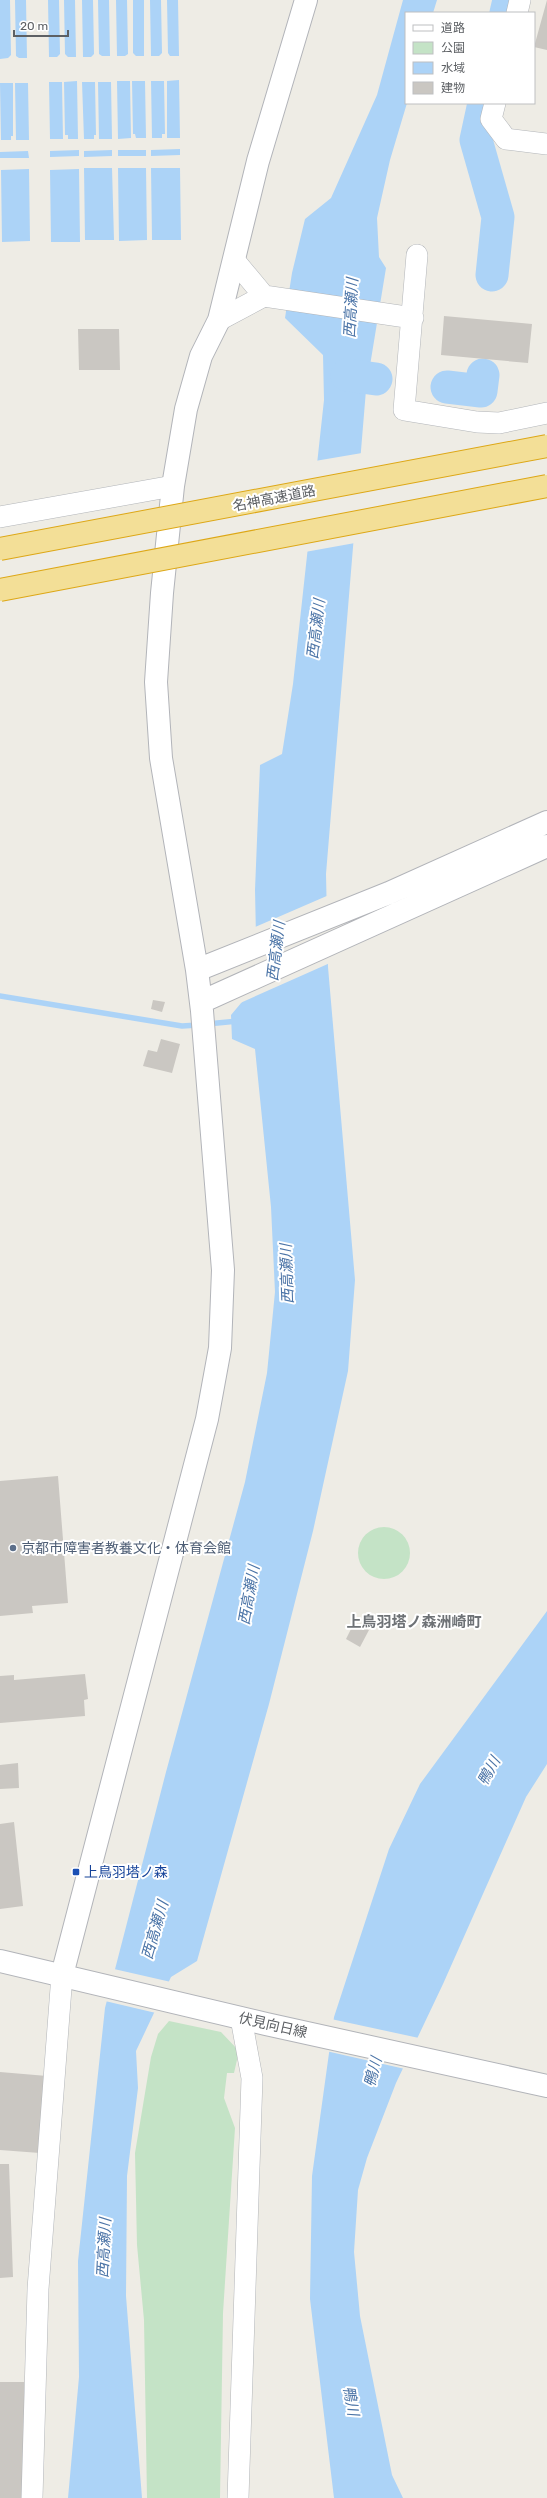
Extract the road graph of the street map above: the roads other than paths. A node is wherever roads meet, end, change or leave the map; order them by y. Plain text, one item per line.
1 (306, 0) edge
2 (520, 0) edge
3 (517, 12) edge
4 (495, 104) edge
5 (547, 144) edge
6 (417, 255) dead end
7 (234, 260) junction
8 (264, 296) junction
9 (413, 318) junction
10 (219, 320) junction
11 (547, 413) edge
12 (547, 446) edge
13 (172, 486) junction
14 (547, 486) edge
15 (0, 517) edge
16 (0, 549) edge
17 (0, 590) edge
18 (547, 822) edge
19 (547, 846) edge
20 (389, 893) junction
21 (398, 915) junction
22 (197, 970) junction
23 (201, 1002) junction
24 (0, 1961) edge
25 (71, 1978) junction
26 (235, 2017) junction
27 (547, 2086) edge
28 (32, 2498) edge
29 (238, 2498) edge

1 - 7 street
2 - 3 street
4 - 5 street
6 - 9 street
7 - 8 street
7 - 10 street
8 - 9 street
8 - 10 street
9 - 11 street
10 - 13 street
12 - 16 highway, 名神高速道路, bridge
13 - 15 street
13 - 22 street
14 - 17 highway, bridge
18 - 20 street
19 - 21 street
20 - 21 street
20 - 22 street
21 - 23 street
22 - 23 street
23 - 25 street
24 - 25 street, 伏見向日線
25 - 26 street, 伏見向日線
25 - 28 street
26 - 27 street, 伏見向日線
26 - 29 street

